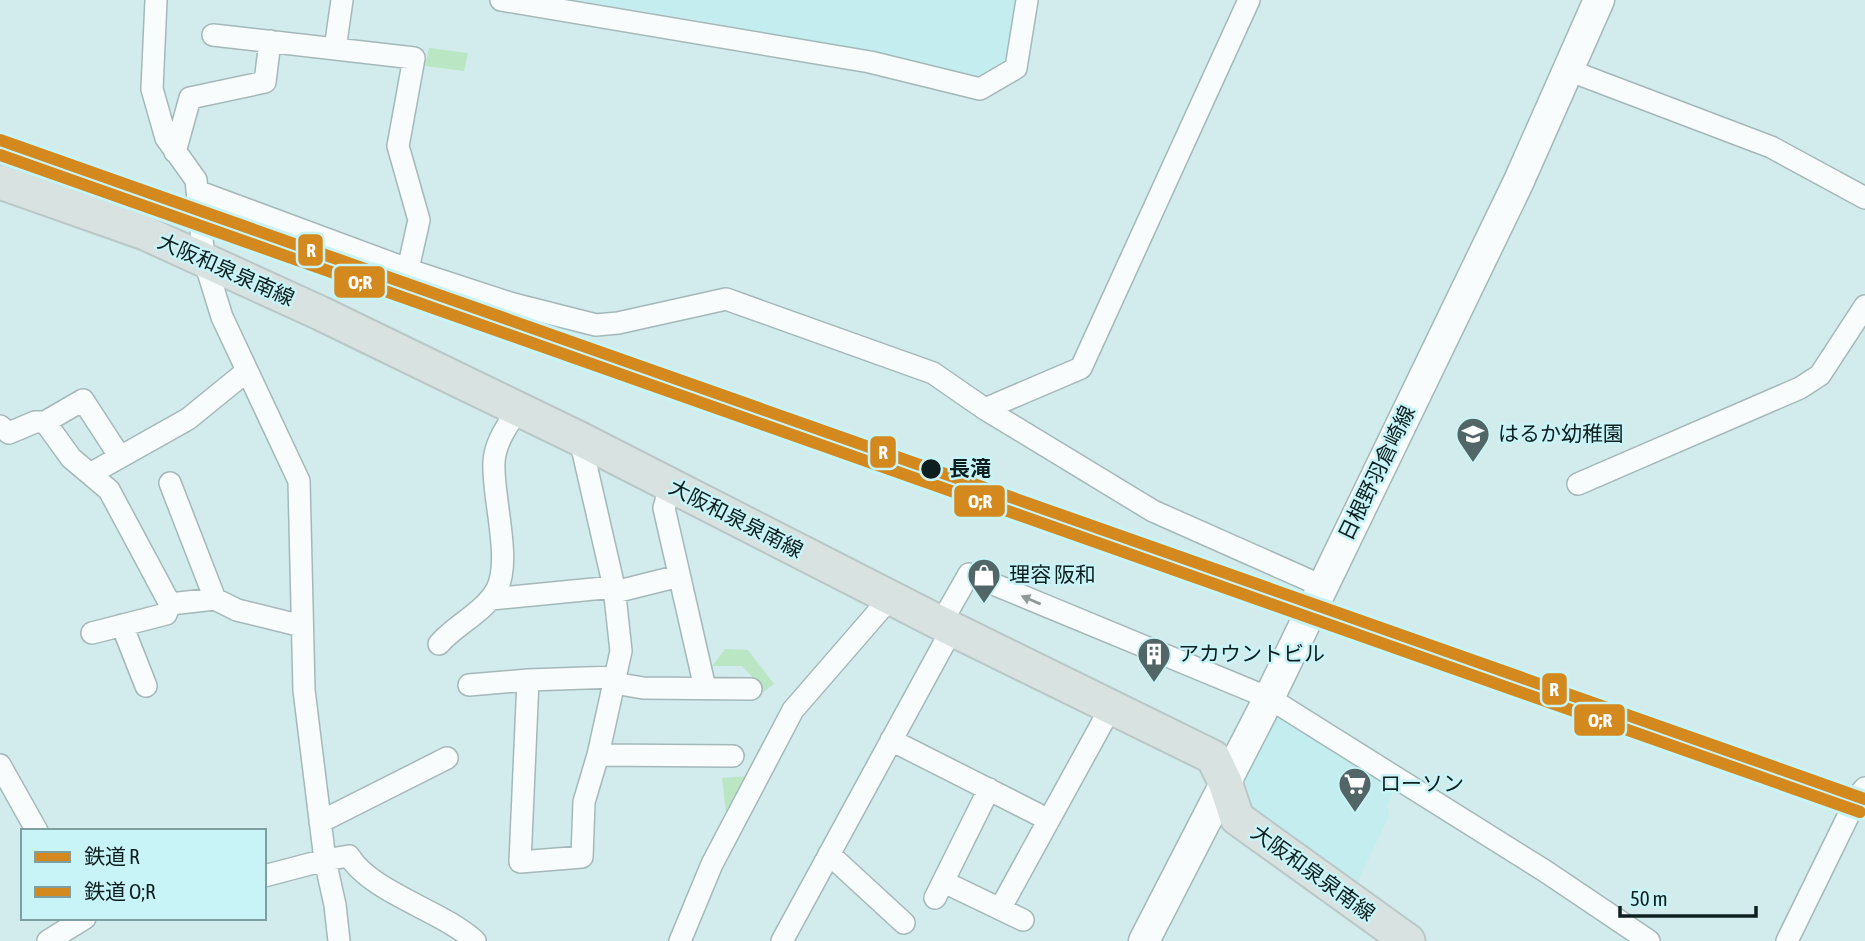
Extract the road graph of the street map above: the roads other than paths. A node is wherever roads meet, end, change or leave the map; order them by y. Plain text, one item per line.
1 (156, 0) edge
2 (342, 0) edge
3 (501, 0) edge
4 (1027, 0) edge
5 (1249, 0) edge
6 (1599, 0) edge
7 (213, 35) dead end
8 (270, 41) junction
9 (335, 49) junction
10 (1568, 70) junction
11 (175, 152) junction
12 (0, 182) edge
13 (197, 191) junction
14 (1865, 198) edge
15 (204, 259) junction
16 (408, 269) junction
17 (1865, 306) edge
18 (247, 371) junction
19 (518, 409) junction
20 (985, 409) junction
21 (45, 422) junction
22 (0, 426) edge
23 (580, 439) junction
24 (120, 457) junction
25 (90, 474) junction
26 (170, 483) dead end
27 (1578, 484) dead end
28 (670, 486) junction
29 (679, 576) junction
30 (1322, 586) junction
31 (615, 590) junction
32 (891, 597) junction
33 (215, 599) junction
34 (491, 599) junction
35 (170, 604) junction
36 (122, 625) junction
37 (302, 626) junction
38 (946, 626) junction
39 (92, 633) dead end
40 (439, 644) dead end
41 (528, 680) junction
42 (614, 680) junction
43 (470, 685) dead end
44 (146, 686) dead end
45 (705, 688) junction
46 (751, 689) dead end
47 (1269, 698) junction
48 (1111, 706) junction
49 (891, 740) junction
50 (598, 755) junction
51 (733, 756) dead end
52 (447, 758) dead end
53 (0, 765) edge
54 (1225, 782) junction
55 (1865, 788) edge
56 (989, 789) junction
57 (1049, 820) junction
58 (320, 822) junction
59 (36, 829) edge
60 (829, 854) junction
61 (324, 860) junction
62 (266, 875) edge
63 (1000, 909) junction
64 (82, 920) edge
65 (1023, 920) dead end
66 (904, 923) dead end
67 (48, 941) edge
68 (339, 941) edge
69 (475, 941) edge
70 (680, 941) edge
71 (782, 941) edge
72 (1144, 941) edge
73 (1408, 941) edge
74 (1648, 941) edge
75 (1787, 941) edge

1 - 11 street
2 - 9 street
3 - 4 street
5 - 20 street
6 - 10 main road, 日根野羽倉崎線
7 - 8 street
8 - 9 street
8 - 11 street
9 - 16 street
10 - 14 street
10 - 30 main road, 日根野羽倉崎線
11 - 13 street
12 - 15 main road, 大阪和泉泉南線
13 - 15 street
13 - 16 street
15 - 18 street
15 - 19 main road, 大阪和泉泉南線
16 - 20 street
17 - 27 street
18 - 24 street
18 - 37 street
19 - 23 main road, 大阪和泉泉南線
19 - 34 street
20 - 30 street
21 - 22 street
21 - 24 street
21 - 25 street
23 - 28 main road, 大阪和泉泉南線
23 - 31 street
24 - 25 street
25 - 35 street
26 - 33 street
28 - 29 street
28 - 32 main road, 大阪和泉泉南線
29 - 31 street
29 - 45 street
30 - 47 main road, 日根野羽倉崎線
31 - 34 street
31 - 42 street
32 - 38 main road, 大阪和泉泉南線
32 - 70 street
33 - 35 street
33 - 37 street
34 - 40 street
35 - 36 street
36 - 39 street
36 - 44 street
37 - 58 street
47 -> 38 street
38 - 48 main road, 大阪和泉泉南線
38 - 49 street
41 - 42 street
41 - 43 street
41 - 50 street
42 - 45 street
42 - 50 street
45 - 46 street
47 - 54 main road, 日根野羽倉崎線
47 - 74 street
48 - 54 main road, 大阪和泉泉南線
48 - 57 street
49 - 56 street
49 - 60 street
50 - 51 street
52 - 58 street
53 - 59 street
54 - 72 main road, 日根野羽倉崎線
54 - 73 main road, 大阪和泉泉南線
55 - 75 street
56 - 57 street
56 - 63 street
57 - 63 street
58 - 61 street
60 - 66 street
60 - 71 street
61 - 62 street
61 - 68 street
61 - 69 street
63 - 65 street
64 - 67 street

